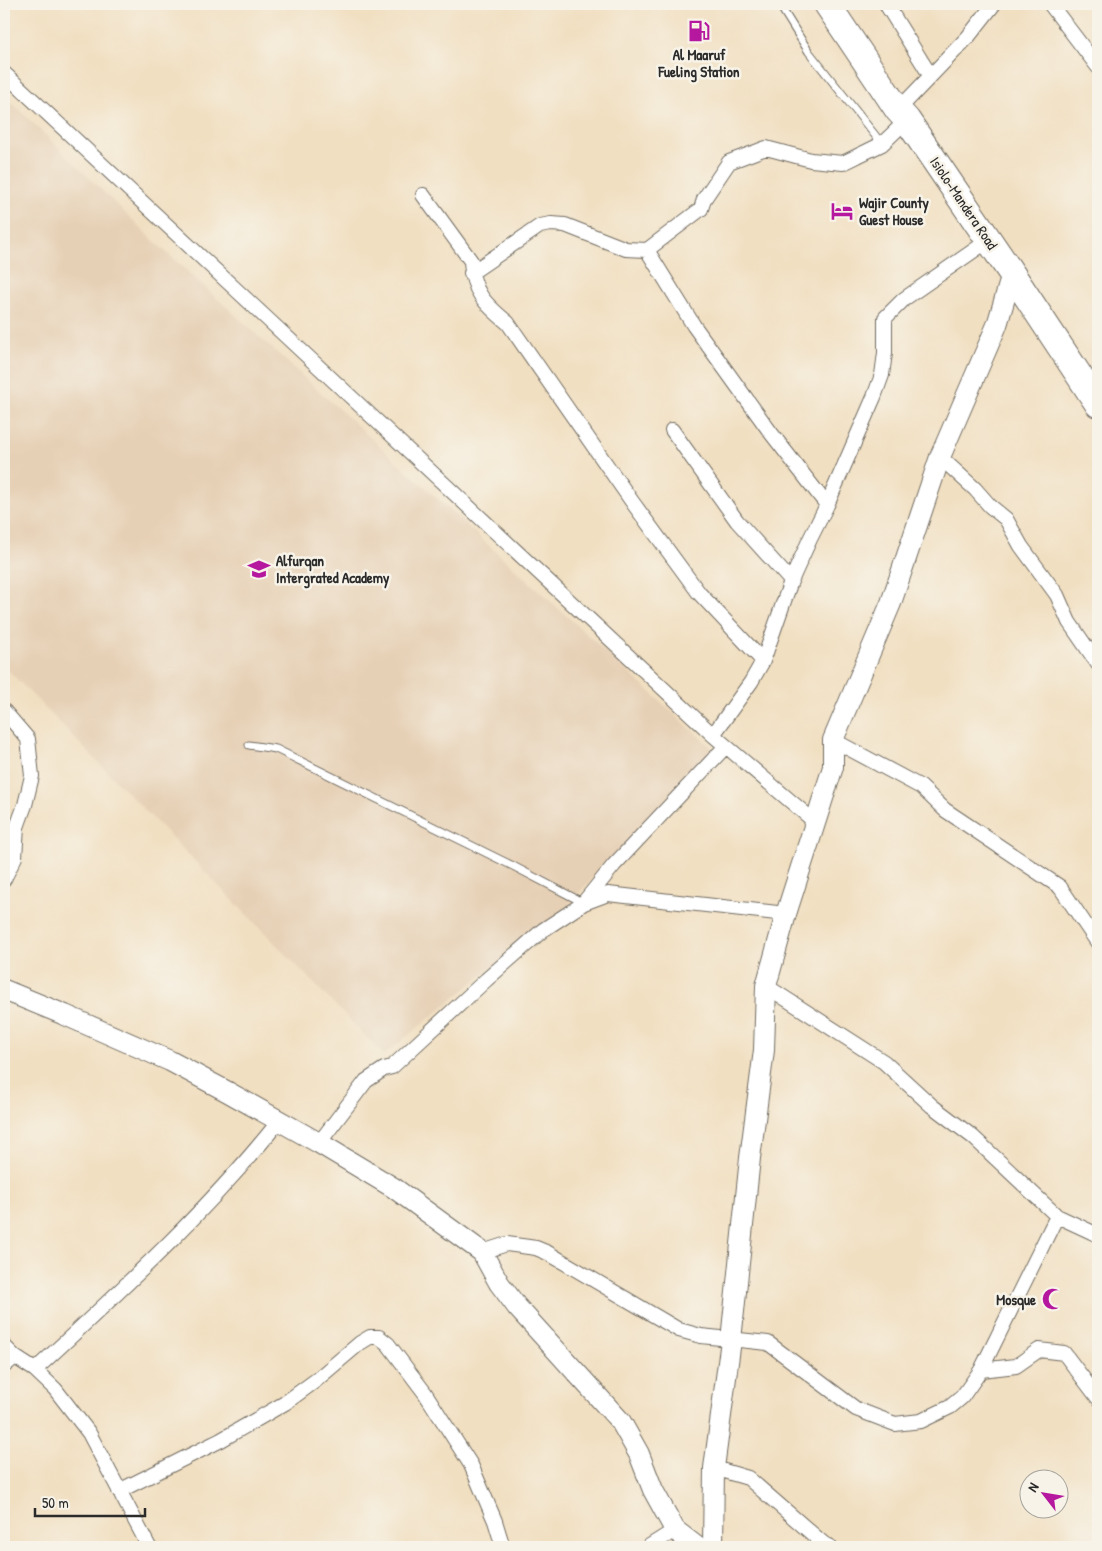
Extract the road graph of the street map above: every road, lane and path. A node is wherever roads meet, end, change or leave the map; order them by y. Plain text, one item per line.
1 (779, 4) edge
2 (827, 4) edge
3 (886, 4) edge
4 (994, 4) edge
5 (1050, 4) edge
6 (1098, 67) edge
7 (4, 73) edge
8 (930, 75) junction
9 (903, 115) junction
10 (882, 144) junction
11 (422, 195) dead end
12 (989, 240) junction
13 (647, 250) junction
14 (471, 273) junction
15 (1012, 274) junction
16 (1098, 404) edge
17 (672, 430) dead end
18 (940, 457) junction
19 (827, 505) junction
20 (791, 582) junction
21 (764, 661) junction
22 (1098, 664) edge
23 (4, 711) edge
24 (713, 735) junction
25 (833, 740) junction
26 (248, 746) dead end
27 (726, 746) junction
28 (815, 822) junction
29 (4, 879) edge
30 (584, 902) junction
31 (786, 914) junction
32 (1098, 943) edge
33 (766, 986) junction
34 (4, 990) edge
35 (279, 1121) junction
36 (319, 1143) junction
37 (1056, 1216) junction
38 (1098, 1235) edge
39 (482, 1252) junction
40 (732, 1340) junction
41 (4, 1346) edge
42 (16, 1357) junction
43 (4, 1366) edge
44 (35, 1370) junction
45 (982, 1370) junction
46 (1098, 1398) edge
47 (714, 1468) junction
48 (120, 1491) junction
49 (675, 1530) junction
50 (149, 1547) edge
51 (504, 1547) edge
52 (648, 1547) edge
53 (697, 1547) edge
54 (713, 1547) edge
55 (830, 1547) edge

1 - 10 lane
2 - 9 highway, Isiolo-Mandera Road
3 - 8 street
4 - 8 street
5 - 6 street
7 - 24 street
8 - 9 street
9 - 10 street
9 - 12 highway, Isiolo-Mandera Road
10 - 13 street
11 - 14 street
12 - 15 highway, Isiolo-Mandera Road
12 - 19 street
13 - 14 street
13 - 19 street
14 - 21 street
15 - 16 highway, Isiolo-Mandera Road
15 - 18 street
17 - 20 street
18 - 22 street
18 - 25 street
19 - 20 street
20 - 21 street
21 - 24 street
23 - 29 street
24 - 27 street
25 - 28 street
25 - 32 street
26 - 30 lane
27 - 28 street
27 - 30 street
28 - 31 street
30 - 31 street
30 - 36 street
31 - 33 street
33 - 37 street
33 - 40 street
34 - 35 street
35 - 36 street
35 - 44 street
36 - 39 street
37 - 38 street
37 - 45 street
39 - 40 street
39 - 49 street
40 - 45 street
40 - 47 street
41 - 42 street
42 - 43 street
42 - 44 street
44 - 48 street
45 - 46 street
47 - 54 street
47 - 55 street
48 - 50 street
48 - 51 street
49 - 52 street
49 - 53 street

